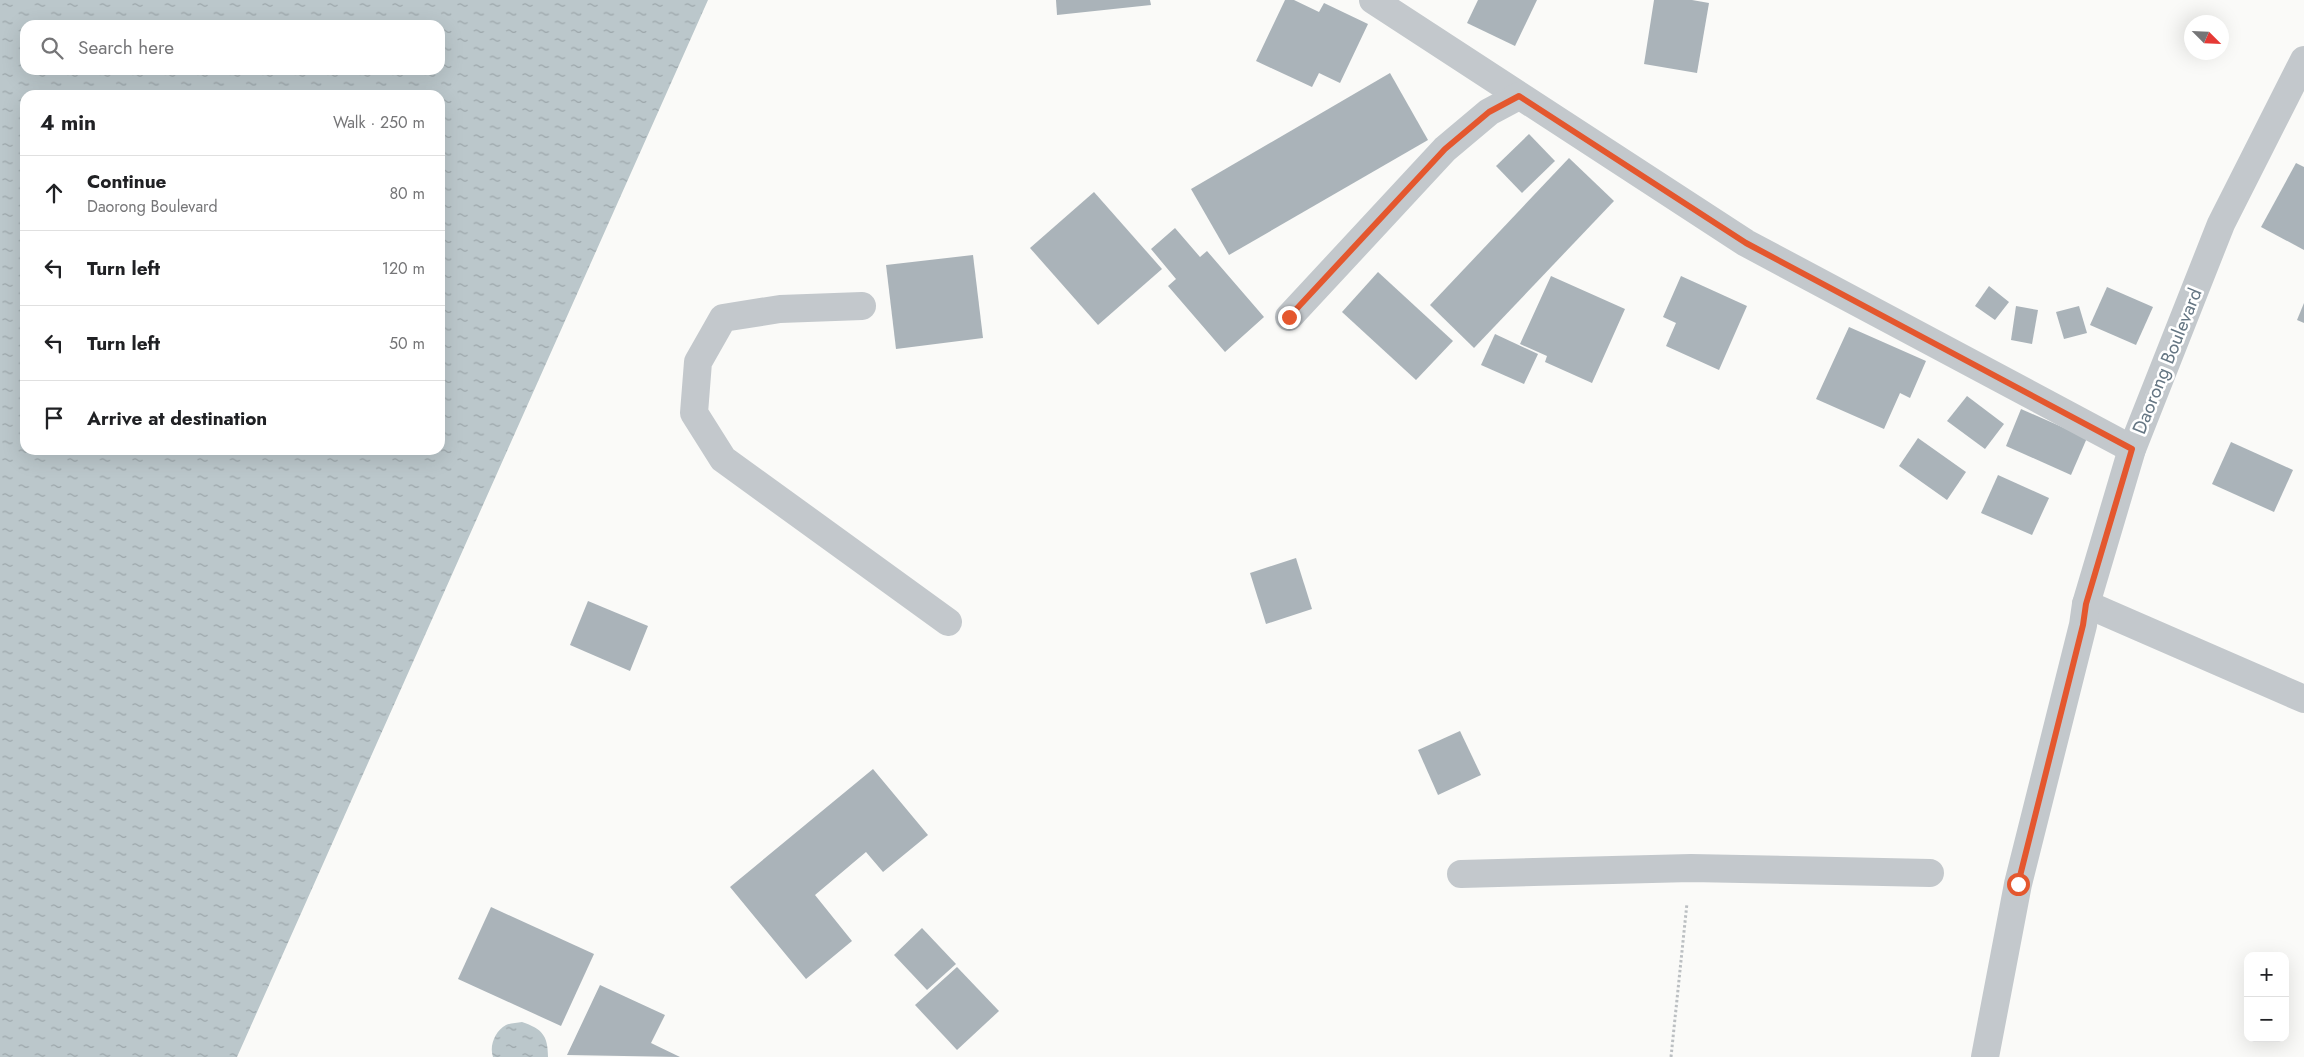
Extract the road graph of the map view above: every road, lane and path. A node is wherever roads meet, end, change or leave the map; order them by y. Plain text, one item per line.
1 (1373, 0) edge
2 (2304, 60) edge
3 (1519, 96) junction
4 (862, 306) dead end
5 (1289, 317) dead end
6 (2132, 449) junction
7 (2086, 604) junction
8 (948, 622) dead end
9 (2304, 699) edge
10 (1691, 868) junction
11 (1930, 872) dead end
12 (1461, 874) dead end
13 (1671, 1057) edge
14 (1985, 1057) edge

1 - 3 street
2 - 6 street, Daorong Boulevard
3 - 5 street
3 - 6 street
4 - 8 street
6 - 7 street, Daorong Boulevard
7 - 9 street
7 - 14 street, Daorong Boulevard
10 - 11 street
10 - 12 street
10 - 13 path

